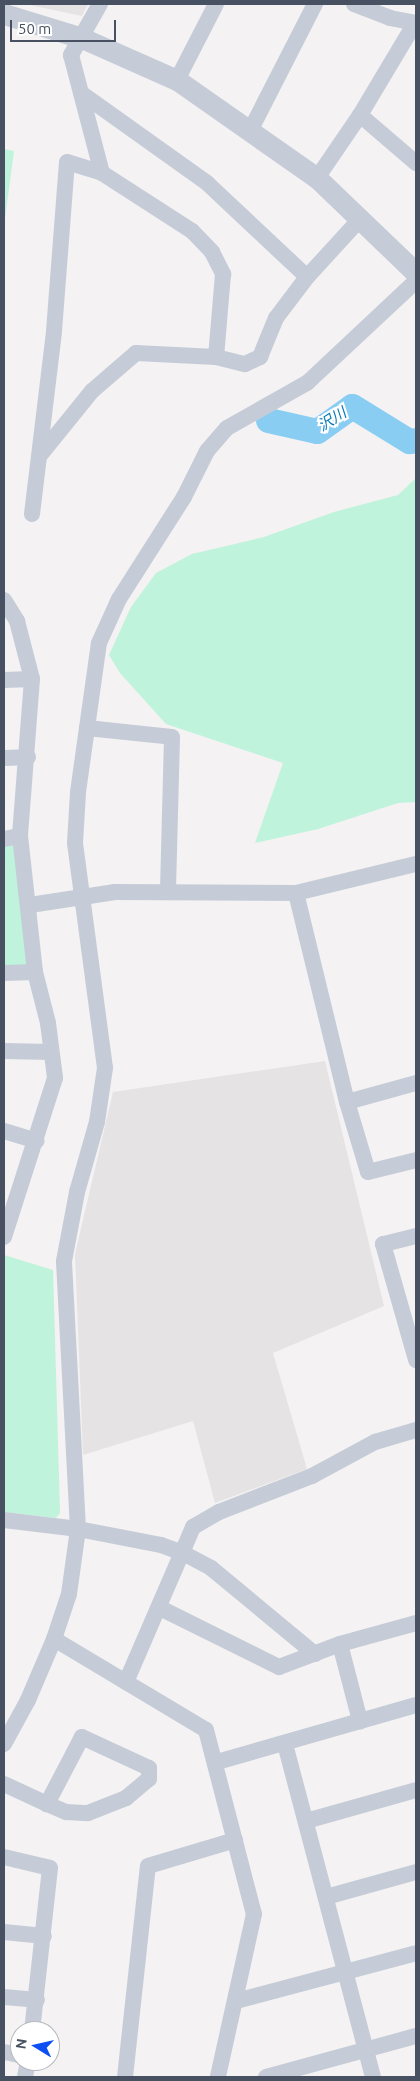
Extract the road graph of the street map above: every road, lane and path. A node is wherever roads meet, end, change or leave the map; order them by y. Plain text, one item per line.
1 (100, 4) edge
2 (216, 4) edge
3 (315, 4) edge
4 (354, 4) edge
5 (4, 14) edge
6 (416, 23) edge
7 (82, 38) junction
8 (176, 80) junction
9 (81, 93) junction
10 (360, 115) junction
11 (250, 130) junction
12 (416, 163) edge
13 (102, 173) junction
14 (317, 178) junction
15 (361, 218) junction
16 (416, 273) edge
17 (307, 277) junction
18 (416, 281) edge
19 (216, 357) junction
20 (41, 454) junction
21 (32, 514) dead end
22 (4, 600) edge
23 (32, 679) junction
24 (4, 680) edge
25 (87, 728) junction
26 (28, 756) junction
27 (4, 758) edge
28 (20, 836) junction
29 (4, 839) edge
30 (416, 864) edge
31 (168, 892) junction
32 (296, 893) junction
33 (80, 897) junction
34 (30, 905) junction
35 (36, 972) junction
36 (4, 973) edge
37 (4, 1051) edge
38 (51, 1052) junction
39 (416, 1083) edge
40 (347, 1102) junction
41 (4, 1131) edge
42 (36, 1140) junction
43 (416, 1160) edge
44 (416, 1236) edge
45 (4, 1237) edge
46 (416, 1360) edge
47 (416, 1430) edge
48 (4, 1520) edge
49 (78, 1529) junction
50 (184, 1553) junction
51 (160, 1608) junction
52 (416, 1623) edge
53 (54, 1639) junction
54 (340, 1644) junction
55 (315, 1654) junction
56 (126, 1682) junction
57 (416, 1705) edge
58 (360, 1721) junction
59 (4, 1744) edge
60 (285, 1744) junction
61 (217, 1762) junction
62 (4, 1784) edge
63 (416, 1790) edge
64 (47, 1804) junction
65 (306, 1821) junction
66 (234, 1840) junction
67 (4, 1857) edge
68 (416, 1872) edge
69 (326, 1898) junction
70 (4, 1932) edge
71 (44, 1936) junction
72 (416, 1953) edge
73 (347, 1972) junction
74 (4, 1996) edge
75 (37, 2000) junction
76 (236, 2001) junction
77 (34, 2021) edge
78 (416, 2036) edge
79 (366, 2050) junction
80 (125, 2077) edge
81 (218, 2077) edge
82 (266, 2077) edge
83 (373, 2077) edge

1 - 7 street
2 - 8 street
3 - 11 street
4 - 6 street
5 - 7 street
6 - 10 street
7 - 8 street
7 - 9 street
8 - 11 street
9 - 13 street
9 - 17 street
10 - 12 street
10 - 14 street
11 - 14 street
13 - 19 street
13 - 20 street
14 - 15 street
15 - 16 street
15 - 17 street
17 - 19 street
18 - 25 street
19 - 20 street
20 - 21 street
22 - 23 street
23 - 24 street
23 - 26 street
25 - 31 street
25 - 33 street
26 - 27 street
26 - 28 street
28 - 29 street
28 - 34 street
30 - 32 street
31 - 32 street
31 - 33 street
32 - 40 street
33 - 34 street
33 - 49 street
34 - 35 street
35 - 36 street
35 - 38 street
37 - 38 street
38 - 42 street
39 - 40 street
40 - 43 street
41 - 42 street
42 - 45 street
44 - 46 street
47 - 50 street
48 - 49 street
49 - 50 street
49 - 53 street
50 - 51 street
50 - 55 street
51 - 55 street
51 - 56 street
52 - 54 street
53 - 56 street
53 - 59 street
54 - 55 street
54 - 58 street
56 - 61 street
57 - 58 street
58 - 60 street
60 - 61 street
60 - 65 street
61 - 66 street
62 - 64 street
63 - 65 street
64 - 64 street
65 - 69 street
66 - 76 street
66 - 80 street
67 - 71 street
68 - 69 street
69 - 73 street
70 - 71 street
71 - 75 street
72 - 73 street
73 - 76 street
73 - 79 street
74 - 75 street
75 - 77 street
76 - 81 street
78 - 79 street
79 - 82 street
79 - 83 street

